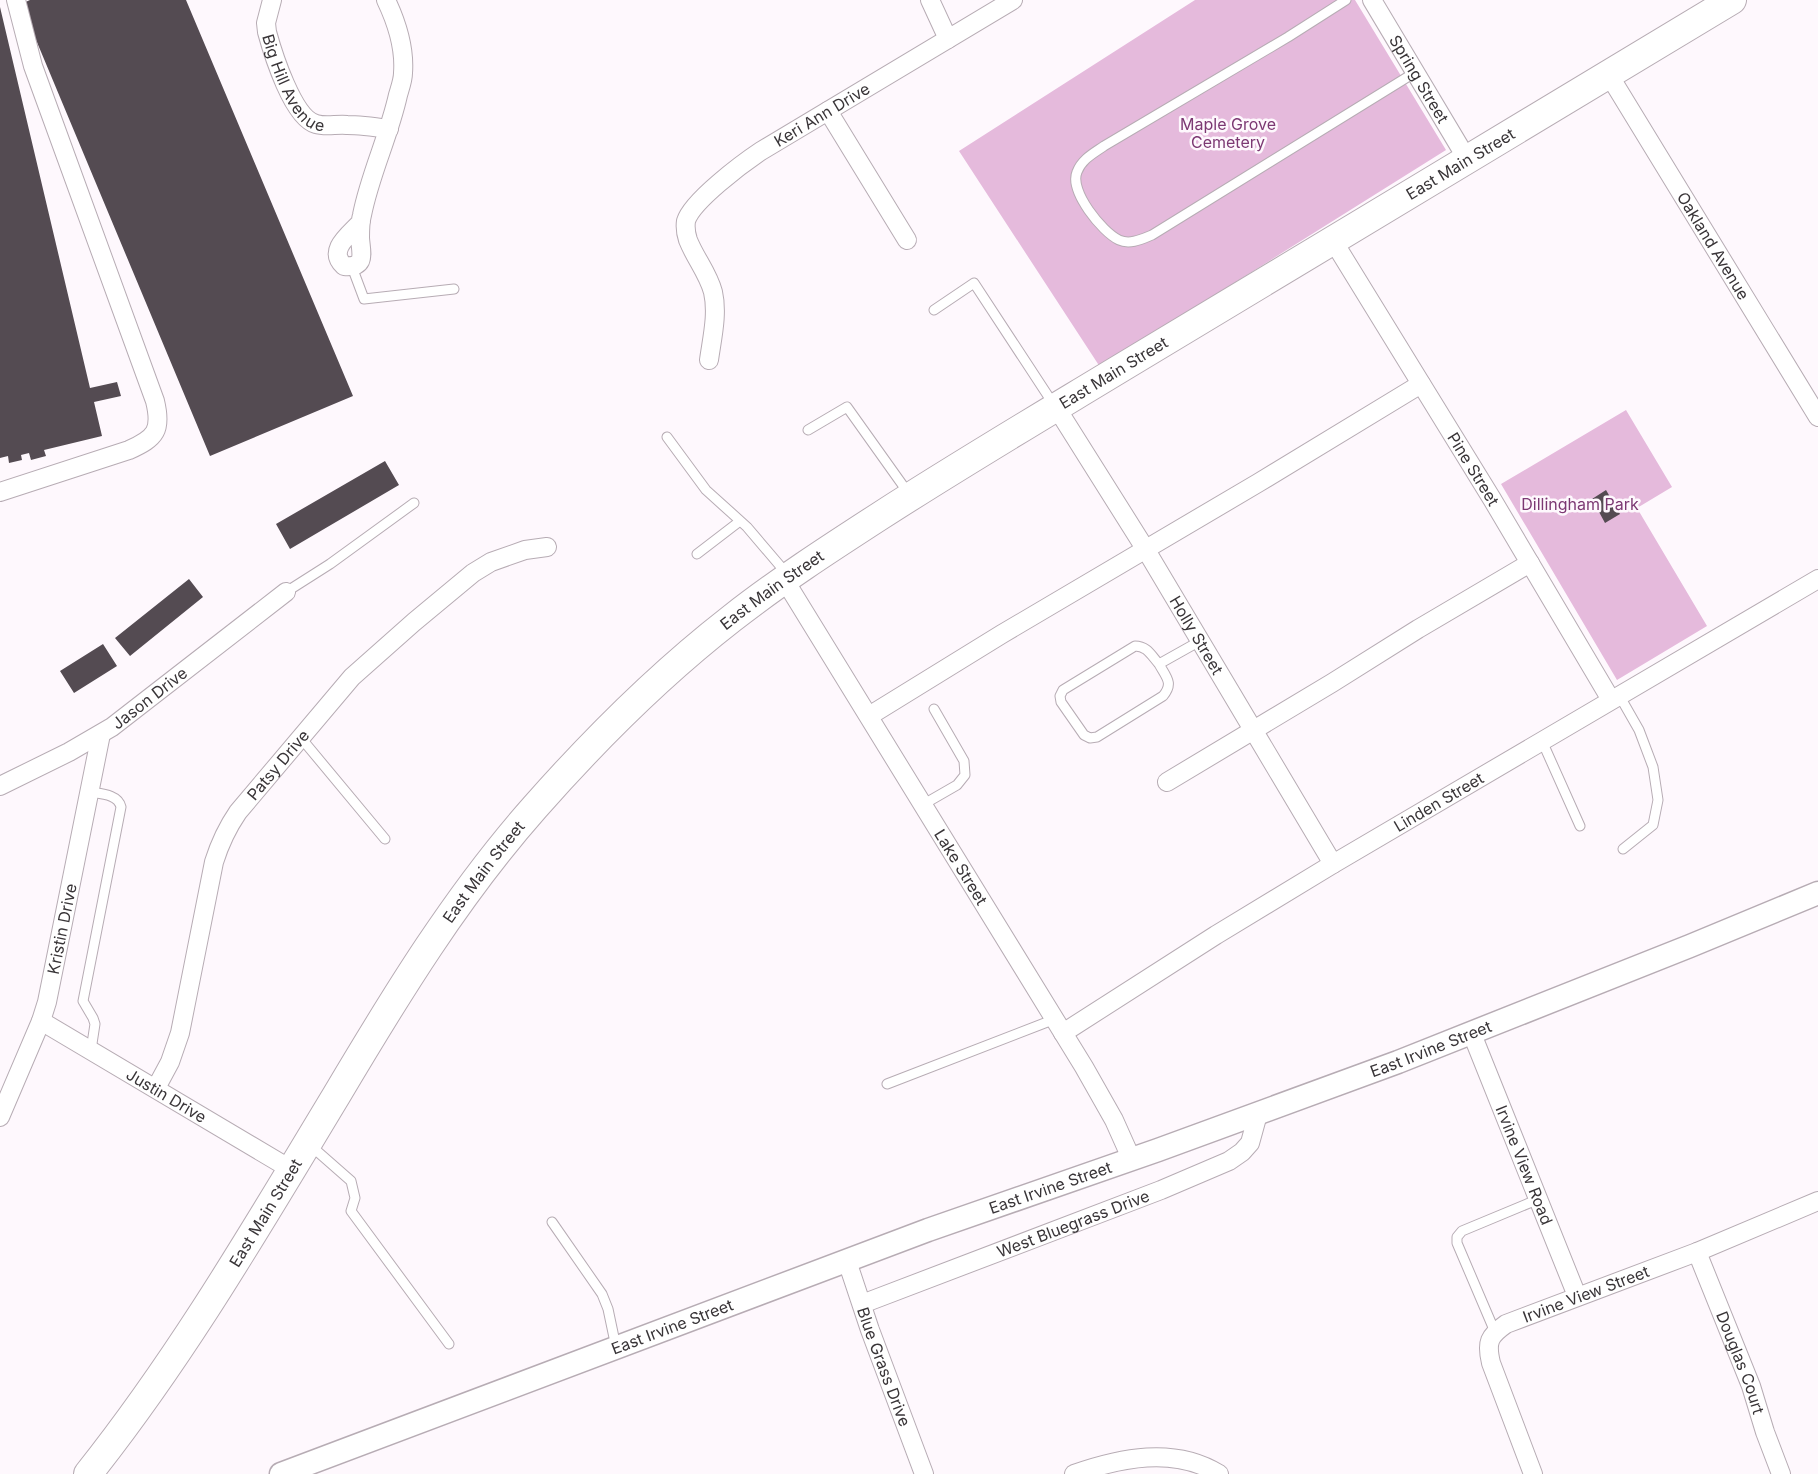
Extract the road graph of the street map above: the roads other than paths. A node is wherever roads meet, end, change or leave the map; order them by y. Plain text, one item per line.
1 (16, 0) edge
2 (272, 0) edge
3 (386, 0) edge
4 (930, 0) edge
5 (1013, 0) edge
6 (1346, 0) edge
7 (1372, 0) edge
8 (1732, 0) edge
9 (948, 39) junction
10 (1414, 73) junction
11 (1609, 75) junction
12 (828, 111) junction
13 (389, 129) junction
14 (1467, 159) junction
15 (1332, 239) junction
16 (907, 240) dead end
17 (352, 267) joint
18 (454, 290) dead end
19 (934, 310) dead end
20 (709, 360) dead end
21 (1421, 384) junction
22 (1056, 407) junction
23 (1818, 417) edge
24 (808, 430) dead end
25 (667, 437) dead end
26 (0, 492) edge
27 (911, 496) junction
28 (414, 503) dead end
29 (740, 521) junction
30 (547, 547) dead end
31 (1146, 550) junction
32 (696, 554) dead end
33 (1530, 563) junction
34 (787, 578) junction
35 (1818, 579) edge
36 (286, 592) joint
37 (1200, 642) junction
38 (1158, 664) junction
39 (1615, 698) junction
40 (934, 709) dead end
41 (869, 716) junction
42 (1252, 730) junction
43 (101, 734) junction
44 (301, 738) junction
45 (1542, 741) junction
46 (1167, 782) dead end
47 (0, 786) edge
48 (89, 792) junction
49 (924, 804) junction
50 (1580, 826) dead end
51 (385, 840) dead end
52 (1622, 849) dead end
53 (1333, 864) junction
54 (1818, 893) edge
55 (42, 1021) junction
56 (1059, 1026) junction
57 (1472, 1034) junction
58 (91, 1050) junction
59 (887, 1084) dead end
60 (156, 1088) junction
61 (1258, 1114) junction
62 (0, 1116) edge
63 (308, 1143) junction
64 (1131, 1158) junction
65 (292, 1170) junction
66 (1539, 1199) junction
67 (1818, 1201) edge
68 (552, 1222) dead end
69 (1697, 1252) junction
70 (846, 1260) junction
71 (1577, 1296) junction
72 (862, 1304) junction
73 (1495, 1332) junction
74 (449, 1344) dead end
75 (616, 1347) junction
76 (88, 1474) edge
77 (281, 1474) edge
78 (924, 1474) edge
79 (1074, 1474) edge
80 (1219, 1474) edge
81 (1533, 1474) edge
82 (1781, 1474) edge

1 - 26 street
2 - 13 street, Big Hill Avenue
3 - 13 street
4 - 9 street
5 - 9 street, Keri Ann Drive
6 - 10 lane
7 - 10 street, Spring Street
8 - 11 main road, East Main Street
9 - 12 street, Keri Ann Drive
10 - 14 street, Spring Street
11 - 14 main road, East Main Street
11 - 23 street, Oakland Avenue
12 - 16 street
12 - 20 street, Keri Ann Drive
13 - 17 street
14 - 15 main road, East Main Street
15 - 21 street, Pine Street
15 - 22 main road, East Main Street
17 - 18 lane
19 - 22 lane
21 - 31 street
21 - 33 street, Pine Street
22 - 27 main road, East Main Street
22 - 31 street, Holly Street
24 - 27 lane
25 - 29 lane
27 - 34 main road, East Main Street
28 - 36 lane
29 - 32 lane
29 - 34 lane
30 - 44 street, Patsy Drive
31 - 37 street, Holly Street
31 - 41 street
33 - 39 street, Pine Street
33 - 42 street
34 - 41 street, Lake Street
34 - 63 main road, East Main Street
35 - 39 street, Linden Street
36 - 43 street, Jason Drive
37 - 38 lane
37 - 42 street, Holly Street
38 - 38 lane
39 - 45 street, Linden Street
39 - 52 lane
40 - 49 lane
41 - 49 street, Lake Street
42 - 46 street
42 - 53 street, Holly Street
43 - 47 street, Jason Drive
43 - 48 street, Kristin Drive
44 - 51 lane
44 - 60 street, Patsy Drive
45 - 50 lane
45 - 53 street, Linden Street
48 - 55 street, Kristin Drive
48 - 58 lane
49 - 56 street, Lake Street
53 - 56 street, Linden Street
54 - 57 street, East Irvine Street
55 - 58 street, Justin Drive
55 - 62 street, Kristin Drive
56 - 59 lane
56 - 64 street, Lake Street
57 - 61 street, East Irvine Street
57 - 66 street, Irvine View Road
58 - 60 street, Justin Drive
60 - 65 street, Justin Drive
61 - 64 street, East Irvine Street
61 - 72 street, West Bluegrass Drive
63 - 65 main road, East Main Street
63 - 74 lane
64 - 70 street, East Irvine Street
65 - 76 main road, East Main Street
66 - 71 street, Irvine View Road
66 - 73 lane
67 - 69 street, Irvine View Street
68 - 75 lane
69 - 71 street, Irvine View Street
69 - 82 street, Douglas Court
70 - 72 street, Blue Grass Drive
70 - 75 street, East Irvine Street
71 - 73 street, Irvine View Street
72 - 78 street, Blue Grass Drive
73 - 81 street
75 - 77 street, East Irvine Street
79 - 80 street

